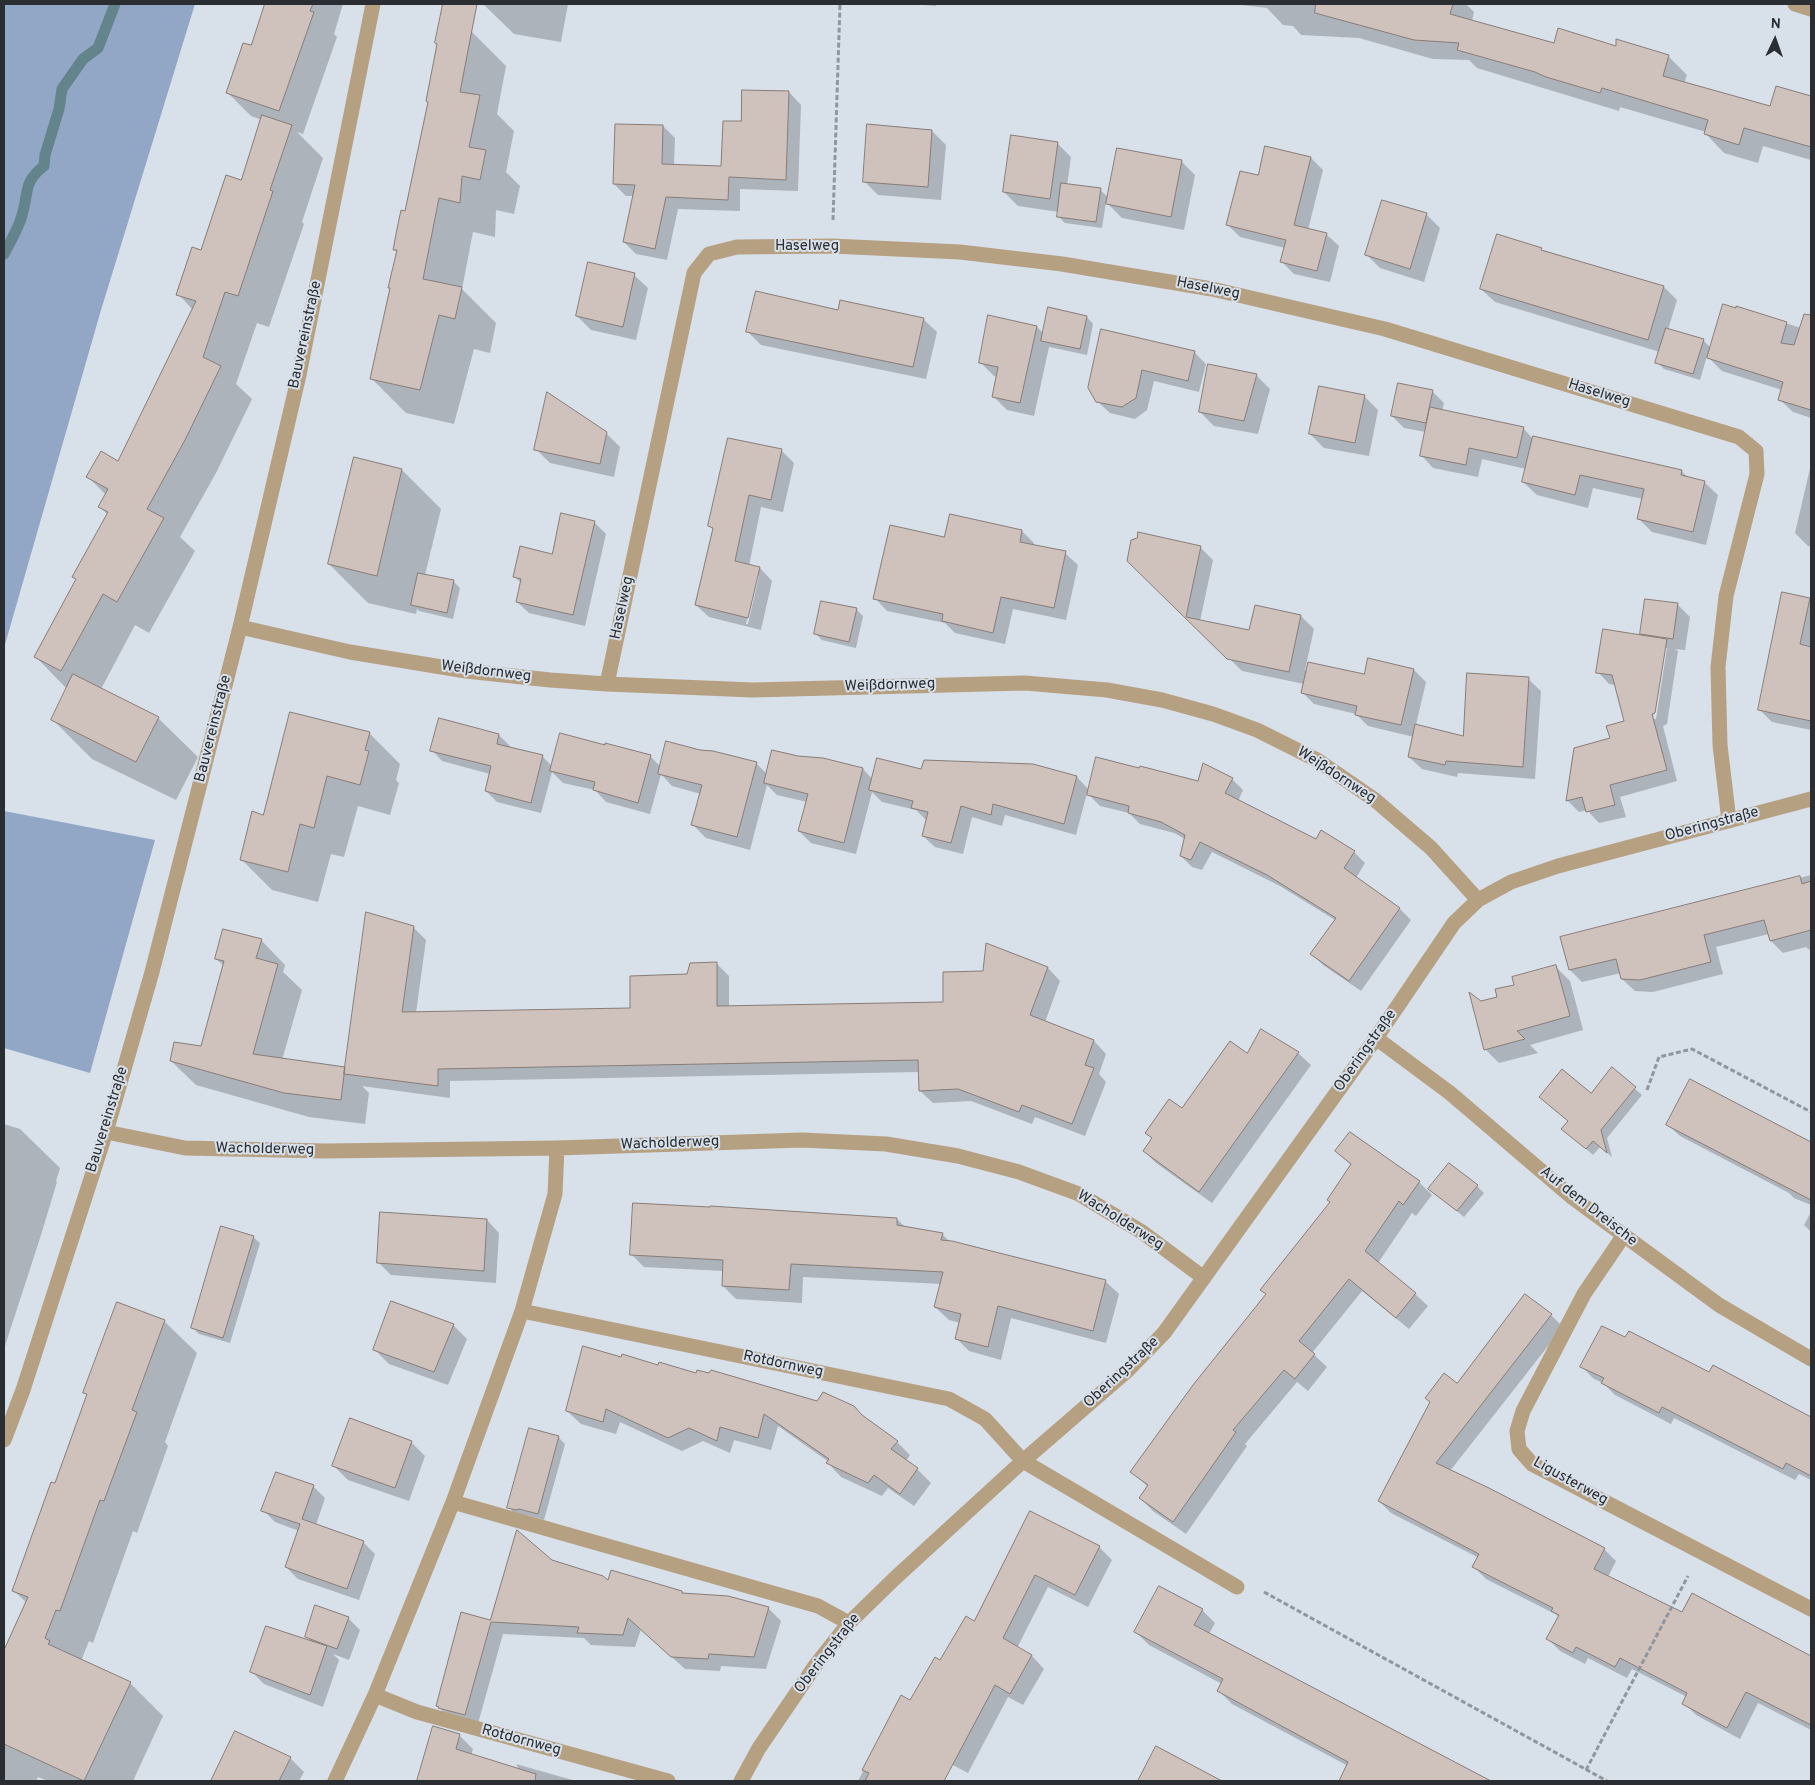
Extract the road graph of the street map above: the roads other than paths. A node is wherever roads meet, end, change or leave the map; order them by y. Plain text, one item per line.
1 (372, 4) edge
2 (1795, 4) edge
3 (1811, 8) edge
4 (240, 627) junction
5 (607, 684) junction
6 (1811, 799) edge
7 (1729, 821) junction
8 (1478, 900) junction
9 (1376, 1038) junction
10 (106, 1132) junction
11 (557, 1148) junction
12 (1624, 1236) junction
13 (1204, 1278) junction
14 (522, 1311) junction
15 (1811, 1359) edge
16 (4, 1440) edge
17 (1023, 1461) junction
18 (453, 1502) junction
19 (1237, 1587) road end
20 (1811, 1609) edge
21 (849, 1623) junction
22 (375, 1695) junction
23 (335, 1781) edge
24 (668, 1781) edge
25 (741, 1781) edge

1 - 4 street, Bauvereinstraße
2 - 3 street
4 - 5 street, Weißdornweg
4 - 10 street, Bauvereinstraße
5 - 7 street, Haselweg
5 - 8 street, Weißdornweg
6 - 7 street, Oberingstraße
7 - 8 street, Oberingstraße
8 - 9 street, Oberingstraße
9 - 12 street, Auf dem Dreische
9 - 13 street, Oberingstraße
10 - 11 street, Wacholderweg
10 - 16 street, Bauvereinstraße
11 - 13 street, Wacholderweg
11 - 14 street
12 - 15 street, Auf dem Dreische
12 - 20 street, Ligusterweg
13 - 17 street, Oberingstraße
14 - 17 street, Rotdornweg
14 - 18 street
17 - 19 street
17 - 21 street, Oberingstraße
18 - 21 street
18 - 22 street
21 - 25 street, Oberingstraße
22 - 23 street
22 - 24 street, Rotdornweg

